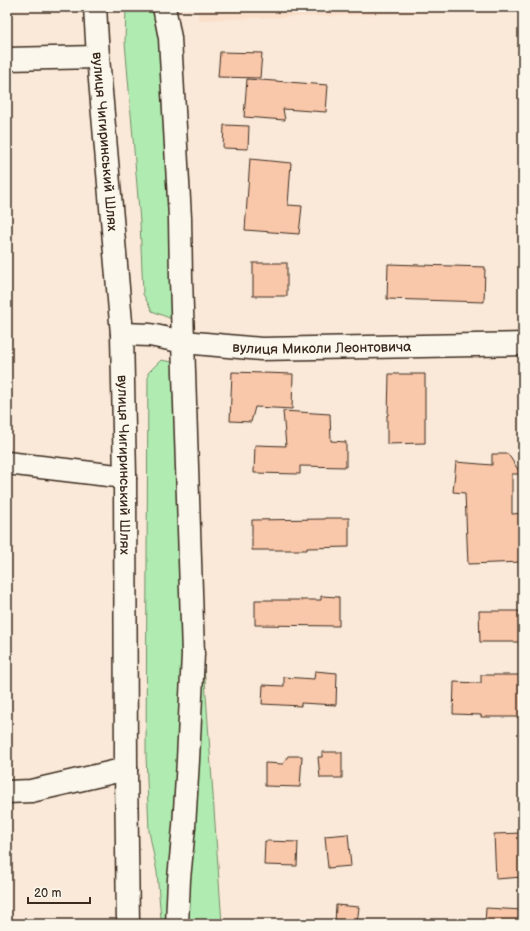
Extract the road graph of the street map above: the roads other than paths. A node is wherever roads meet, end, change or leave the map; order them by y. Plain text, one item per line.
1 (95, 7) edge
2 (164, 7) edge
3 (98, 57) junction
4 (7, 59) edge
5 (122, 334) junction
6 (184, 342) junction
7 (523, 344) edge
8 (7, 463) edge
9 (125, 477) junction
10 (126, 769) junction
11 (7, 792) edge
12 (128, 924) edge
13 (177, 924) edge

1 - 3 street, вулиця Чигиринський Шлях
2 - 6 street
3 - 4 street
3 - 5 street, вулиця Чигиринський Шлях
5 - 6 street, вулиця Миколи Леонтовича
5 - 9 street, вулиця Чигиринський Шлях
6 - 7 street, вулиця Миколи Леонтовича
6 - 13 street
8 - 9 street
9 - 10 street, вулиця Чигиринський Шлях
10 - 11 street
10 - 12 street, вулиця Чигиринський Шлях

